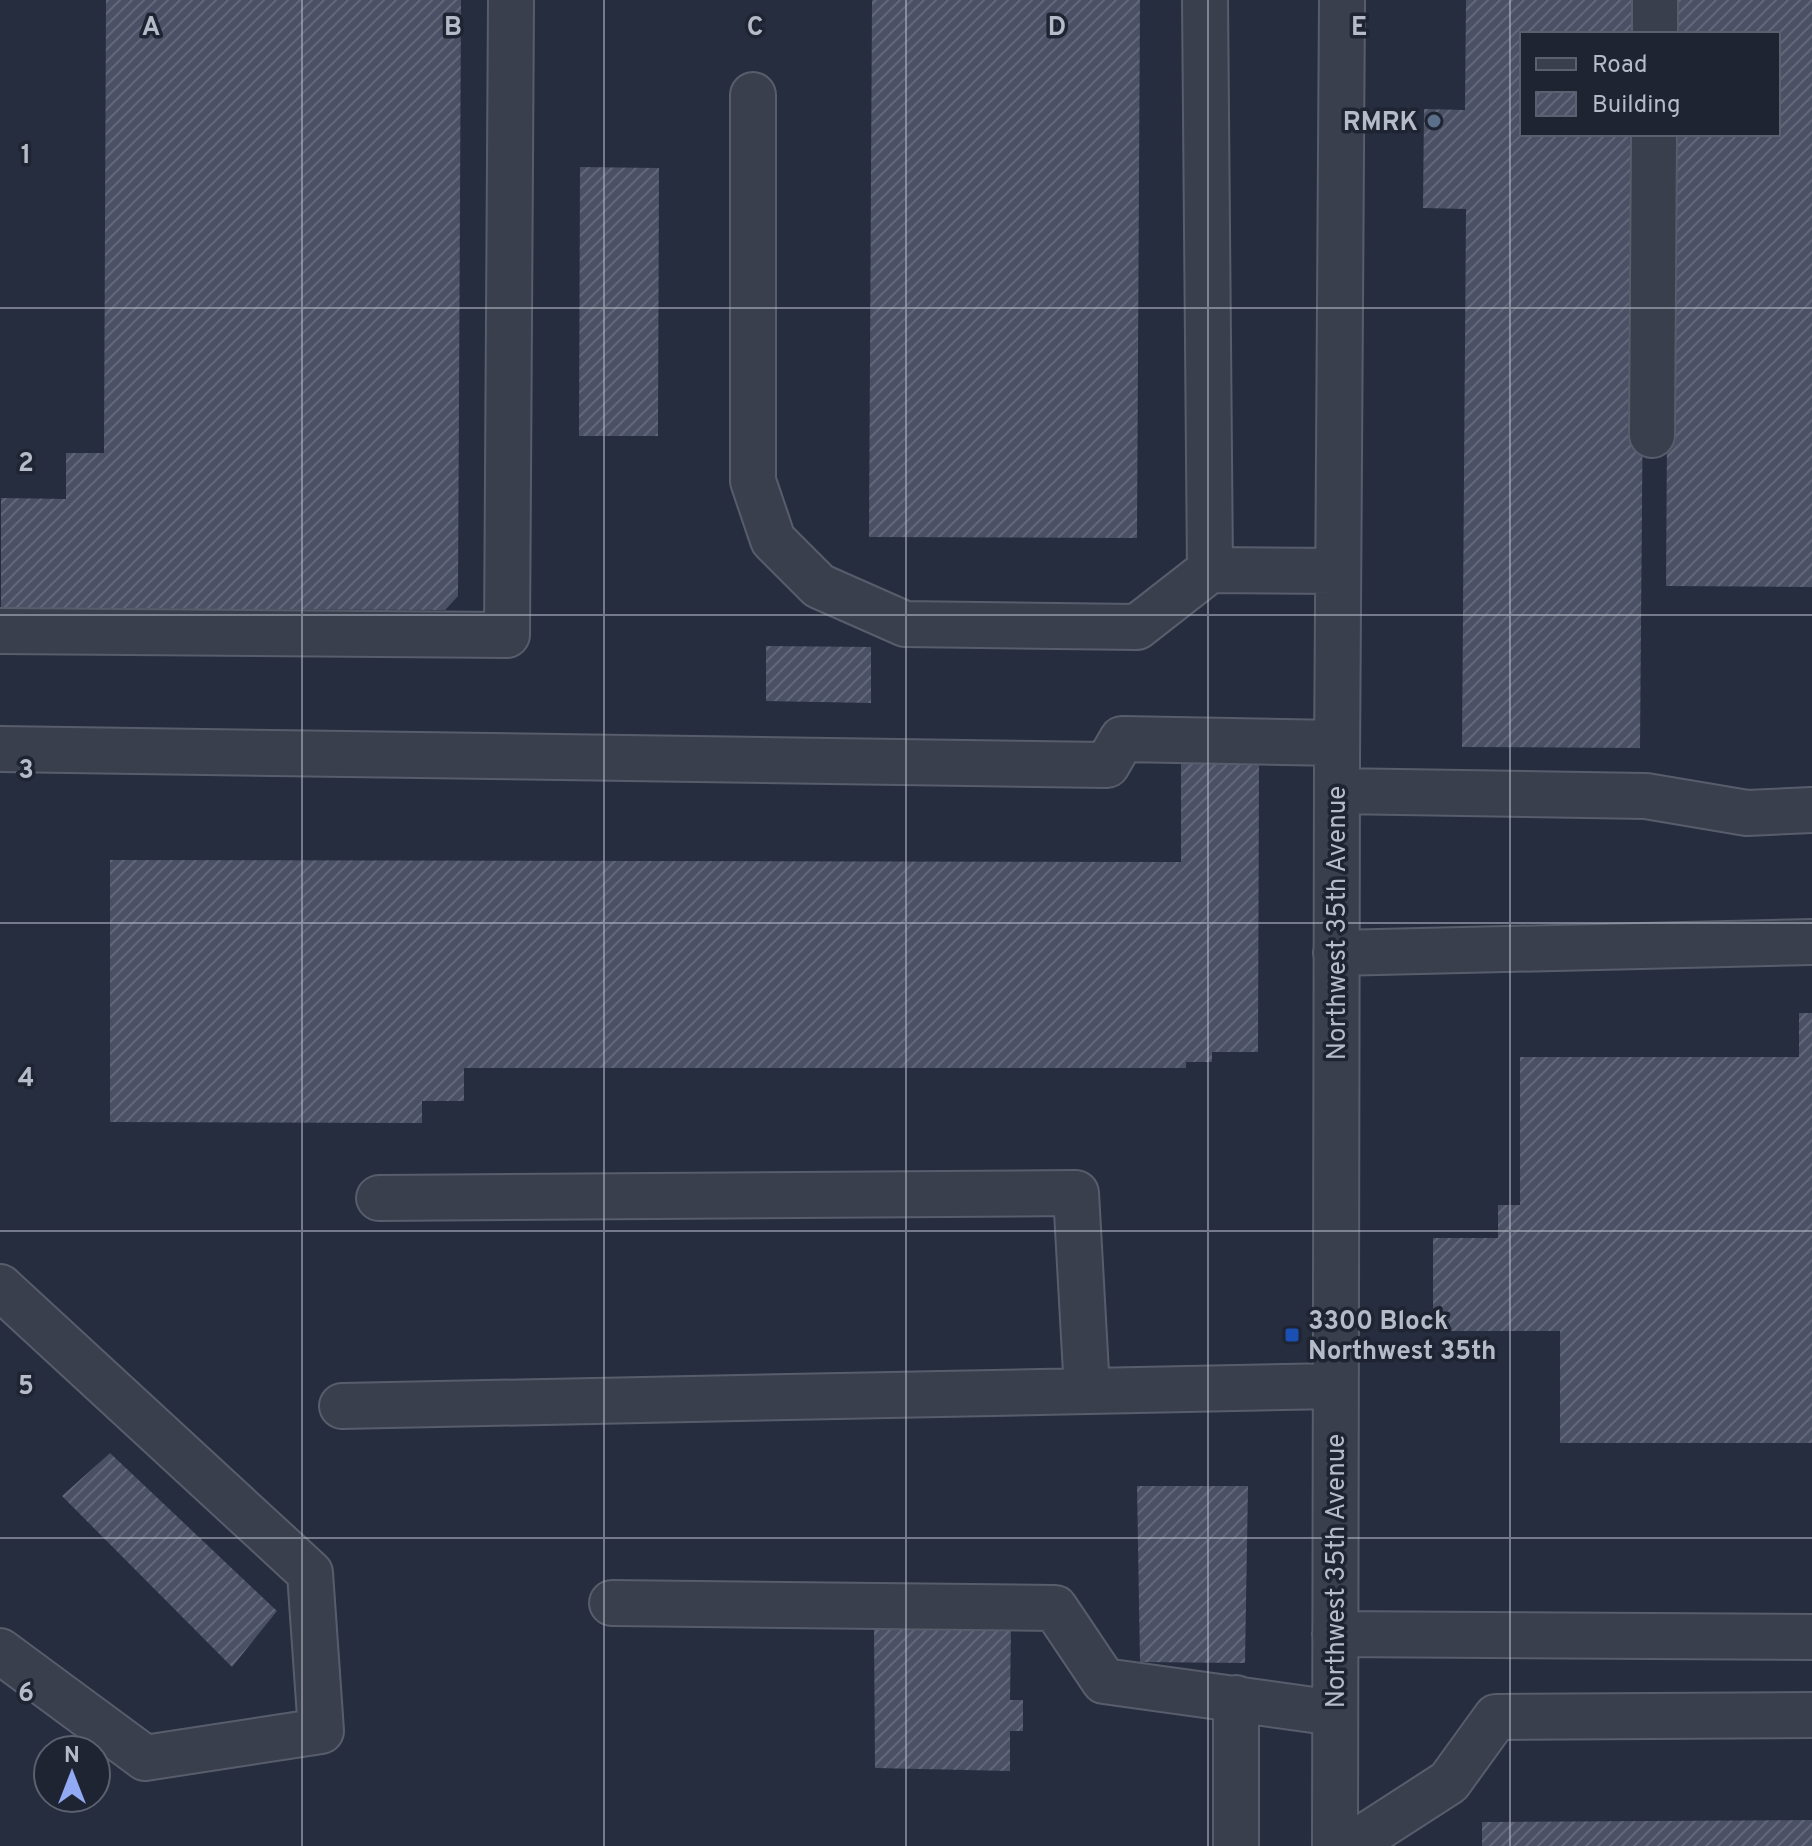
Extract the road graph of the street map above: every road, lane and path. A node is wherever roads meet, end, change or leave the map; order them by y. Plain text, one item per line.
1 (511, 0) edge
2 (1205, 0) edge
3 (1342, 0) edge
4 (1655, 0) edge
5 (1655, 32) edge
6 (753, 95) dead end
7 (1654, 136) edge
8 (1652, 435) dead end
9 (1210, 570) junction
10 (1338, 571) junction
11 (0, 631) edge
12 (1337, 743) junction
13 (0, 749) edge
14 (1337, 791) junction
15 (1812, 810) edge
16 (1812, 942) edge
17 (1336, 953) junction
18 (379, 1198) dead end
19 (0, 1287) edge
20 (1335, 1386) junction
21 (1087, 1391) junction
22 (342, 1406) dead end
23 (612, 1603) dead end
24 (1335, 1634) junction
25 (1812, 1637) edge
26 (0, 1651) edge
27 (1236, 1698) junction
28 (1335, 1713) junction
29 (1812, 1715) edge
30 (1236, 1846) edge
31 (1335, 1846) edge
32 (1350, 1846) edge

1 - 11 street
2 - 9 street
3 - 10 street, Northwest 35th Avenue
4 - 5 street
6 - 9 street
7 - 8 street
9 - 10 street
10 - 12 street, Northwest 35th Avenue
12 - 13 street
12 - 14 street, Northwest 35th Avenue
14 - 15 street
14 - 17 street, Northwest 35th Avenue
16 - 17 street
17 - 20 street, Northwest 35th Avenue
18 - 21 street
19 - 26 street
20 - 21 street
20 - 24 street, Northwest 35th Avenue
21 - 22 street
23 - 27 street
24 - 25 street
24 - 28 street, Northwest 35th Avenue
27 - 28 street
27 - 30 street
28 - 31 street, Northwest 35th Avenue
29 - 32 street

